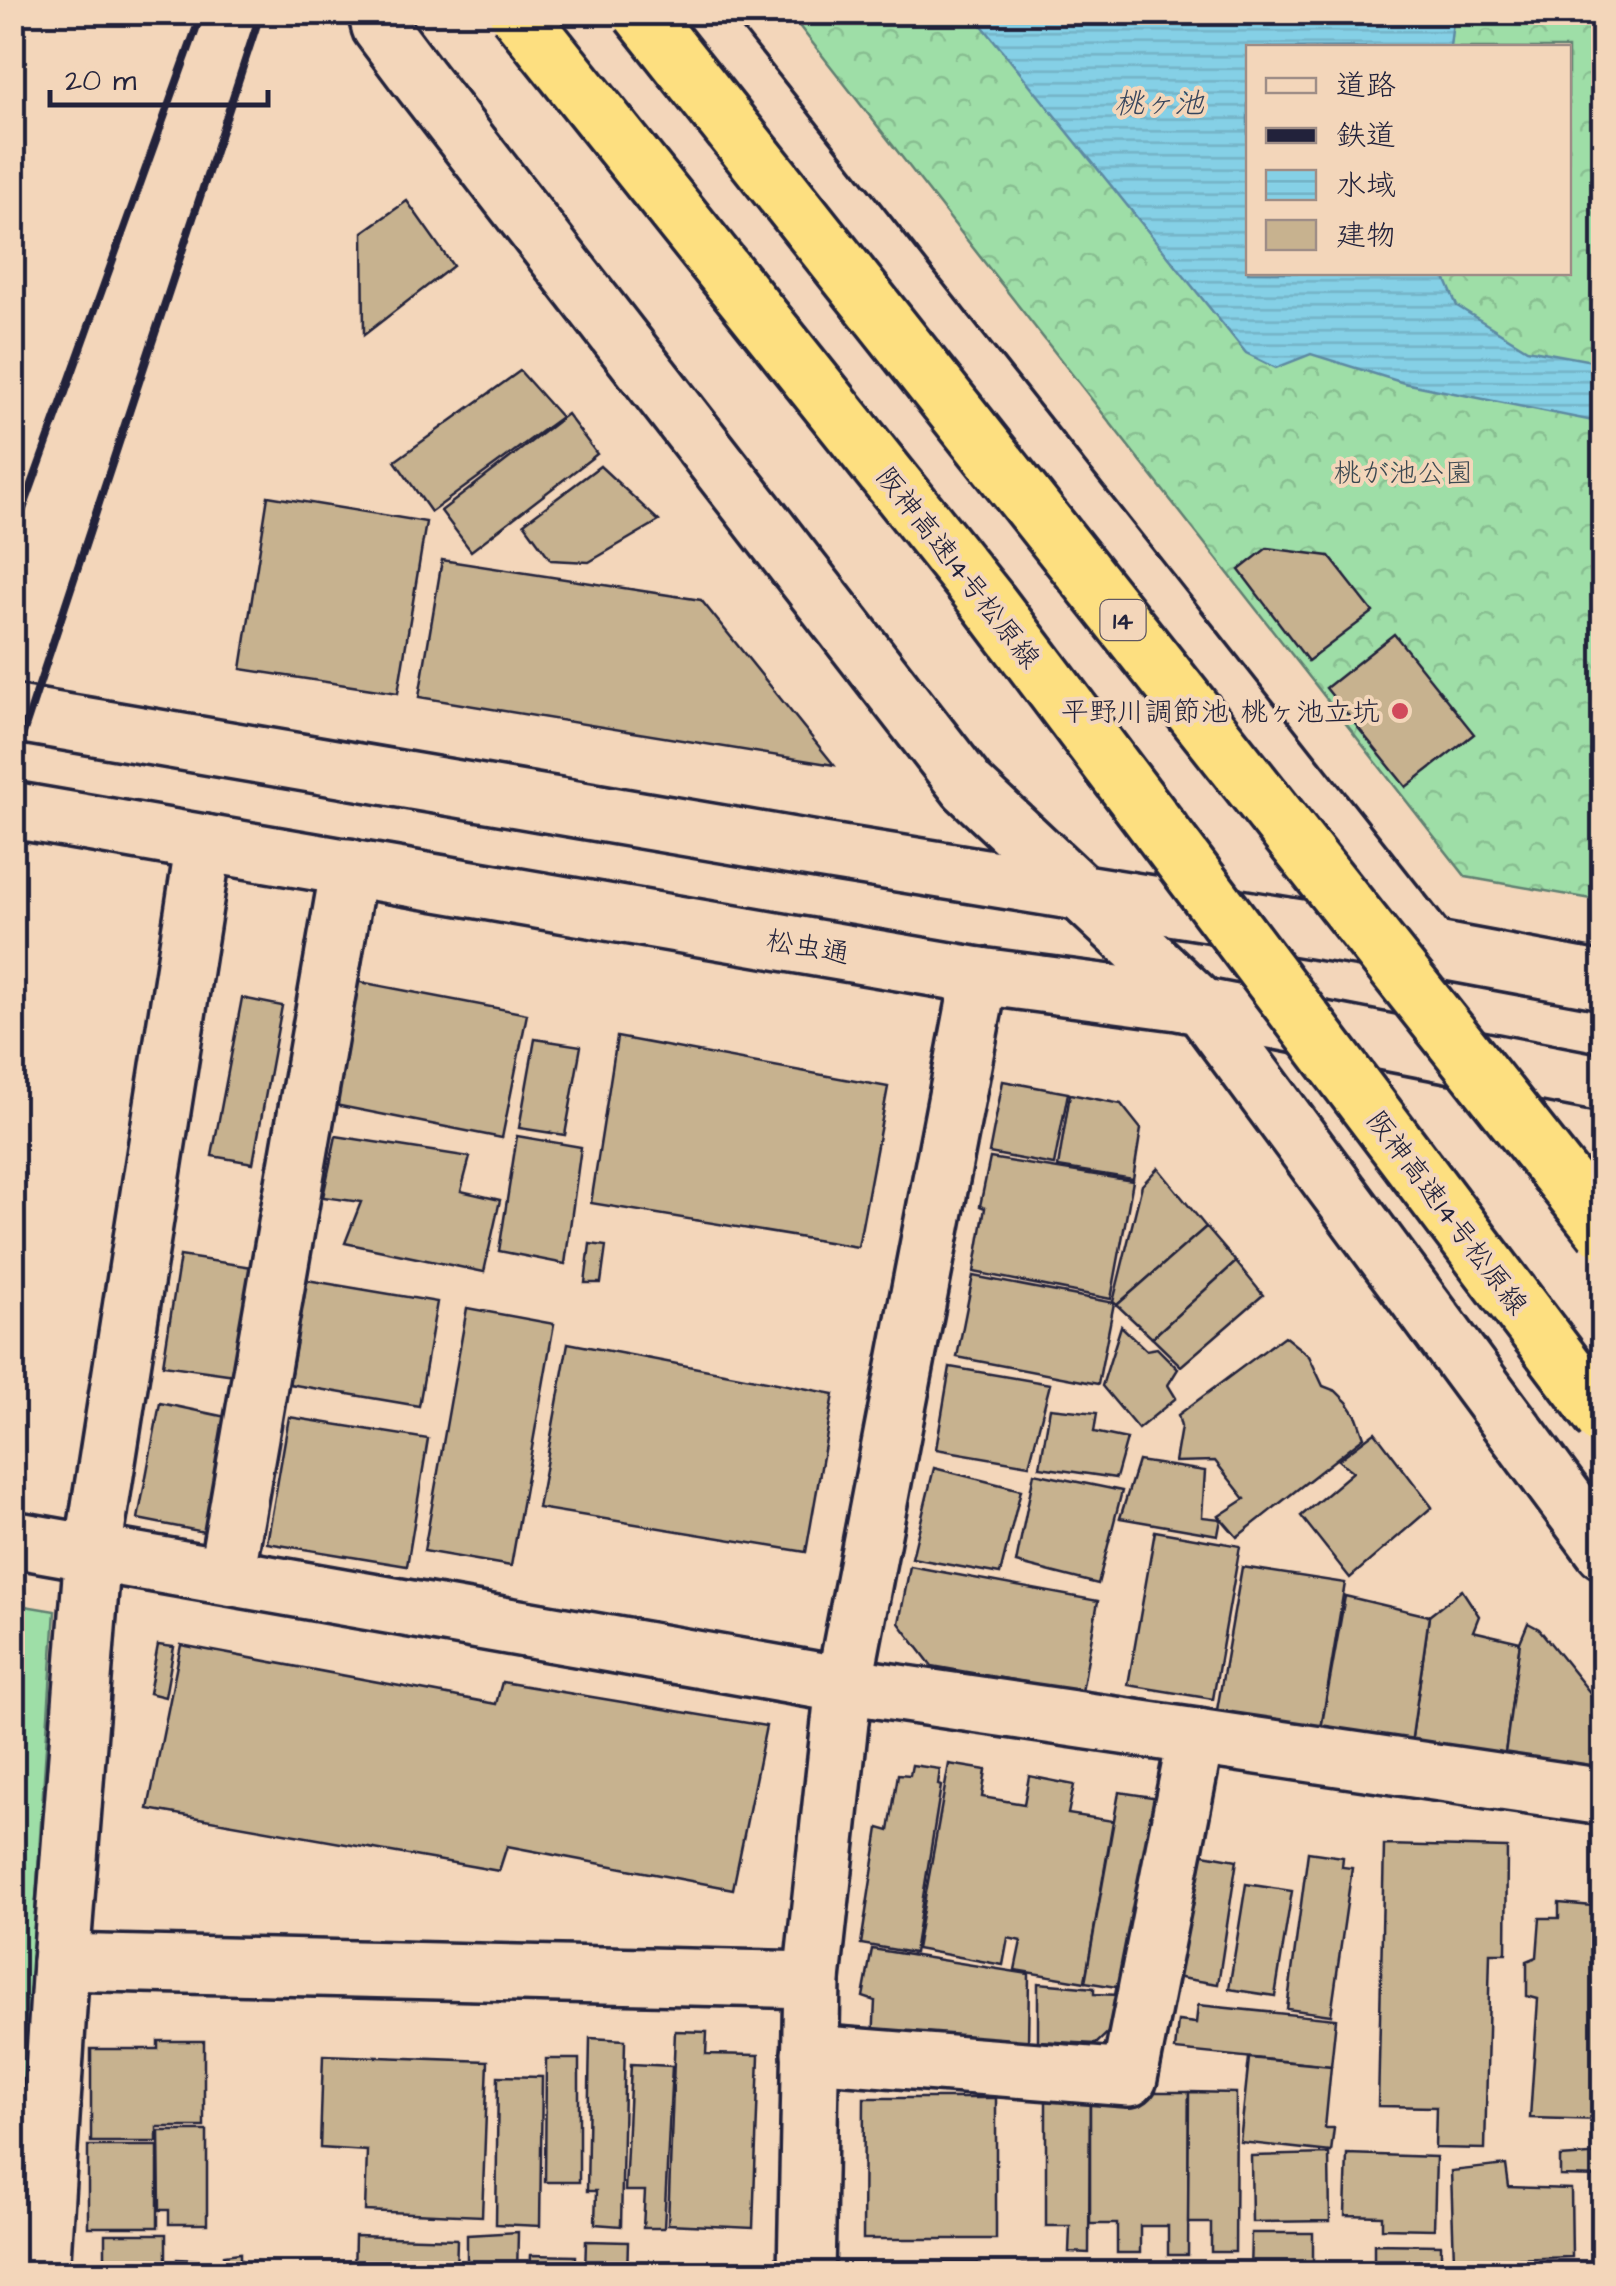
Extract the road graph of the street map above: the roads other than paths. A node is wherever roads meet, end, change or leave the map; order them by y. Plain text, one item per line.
1 (517, 12) edge
2 (640, 12) edge
3 (692, 12) edge
4 (381, 16) edge
5 (12, 713) edge
6 (12, 810) edge
7 (204, 843) junction
8 (349, 867) junction
9 (1079, 894) junction
10 (1431, 949) junction
11 (980, 976) junction
12 (1604, 981) edge
13 (1202, 1007) junction
14 (1604, 1084) edge
15 (1604, 1230) edge
16 (1604, 1419) edge
17 (12, 1539) edge
18 (93, 1550) junction
19 (1604, 1551) edge
20 (226, 1575) junction
21 (844, 1684) junction
22 (1196, 1736) junction
23 (1604, 1797) edge
24 (61, 1962) junction
25 (812, 1980) junction
26 (810, 2053) junction
27 (42, 2274) edge
28 (806, 2274) edge

1 - 16 highway, 阪神高速14号松原線, bridge
2 - 15 highway, 14, bridge
3 - 10 street
4 - 9 street
5 - 9 street
6 - 7 street, 松虫通
7 - 8 street, 松虫通
7 - 18 street
8 - 11 street, 松虫通
8 - 20 street
9 - 10 street
9 - 13 street
10 - 12 street
11 - 13 street, 松虫通
11 - 21 street
13 - 14 street, 松虫通
13 - 19 street
17 - 18 street
18 - 20 street
18 - 24 street
20 - 21 street
21 - 22 street
21 - 25 street
22 - 23 street
22 - 26 street
24 - 25 street
24 - 27 street
25 - 26 street
26 - 28 street

